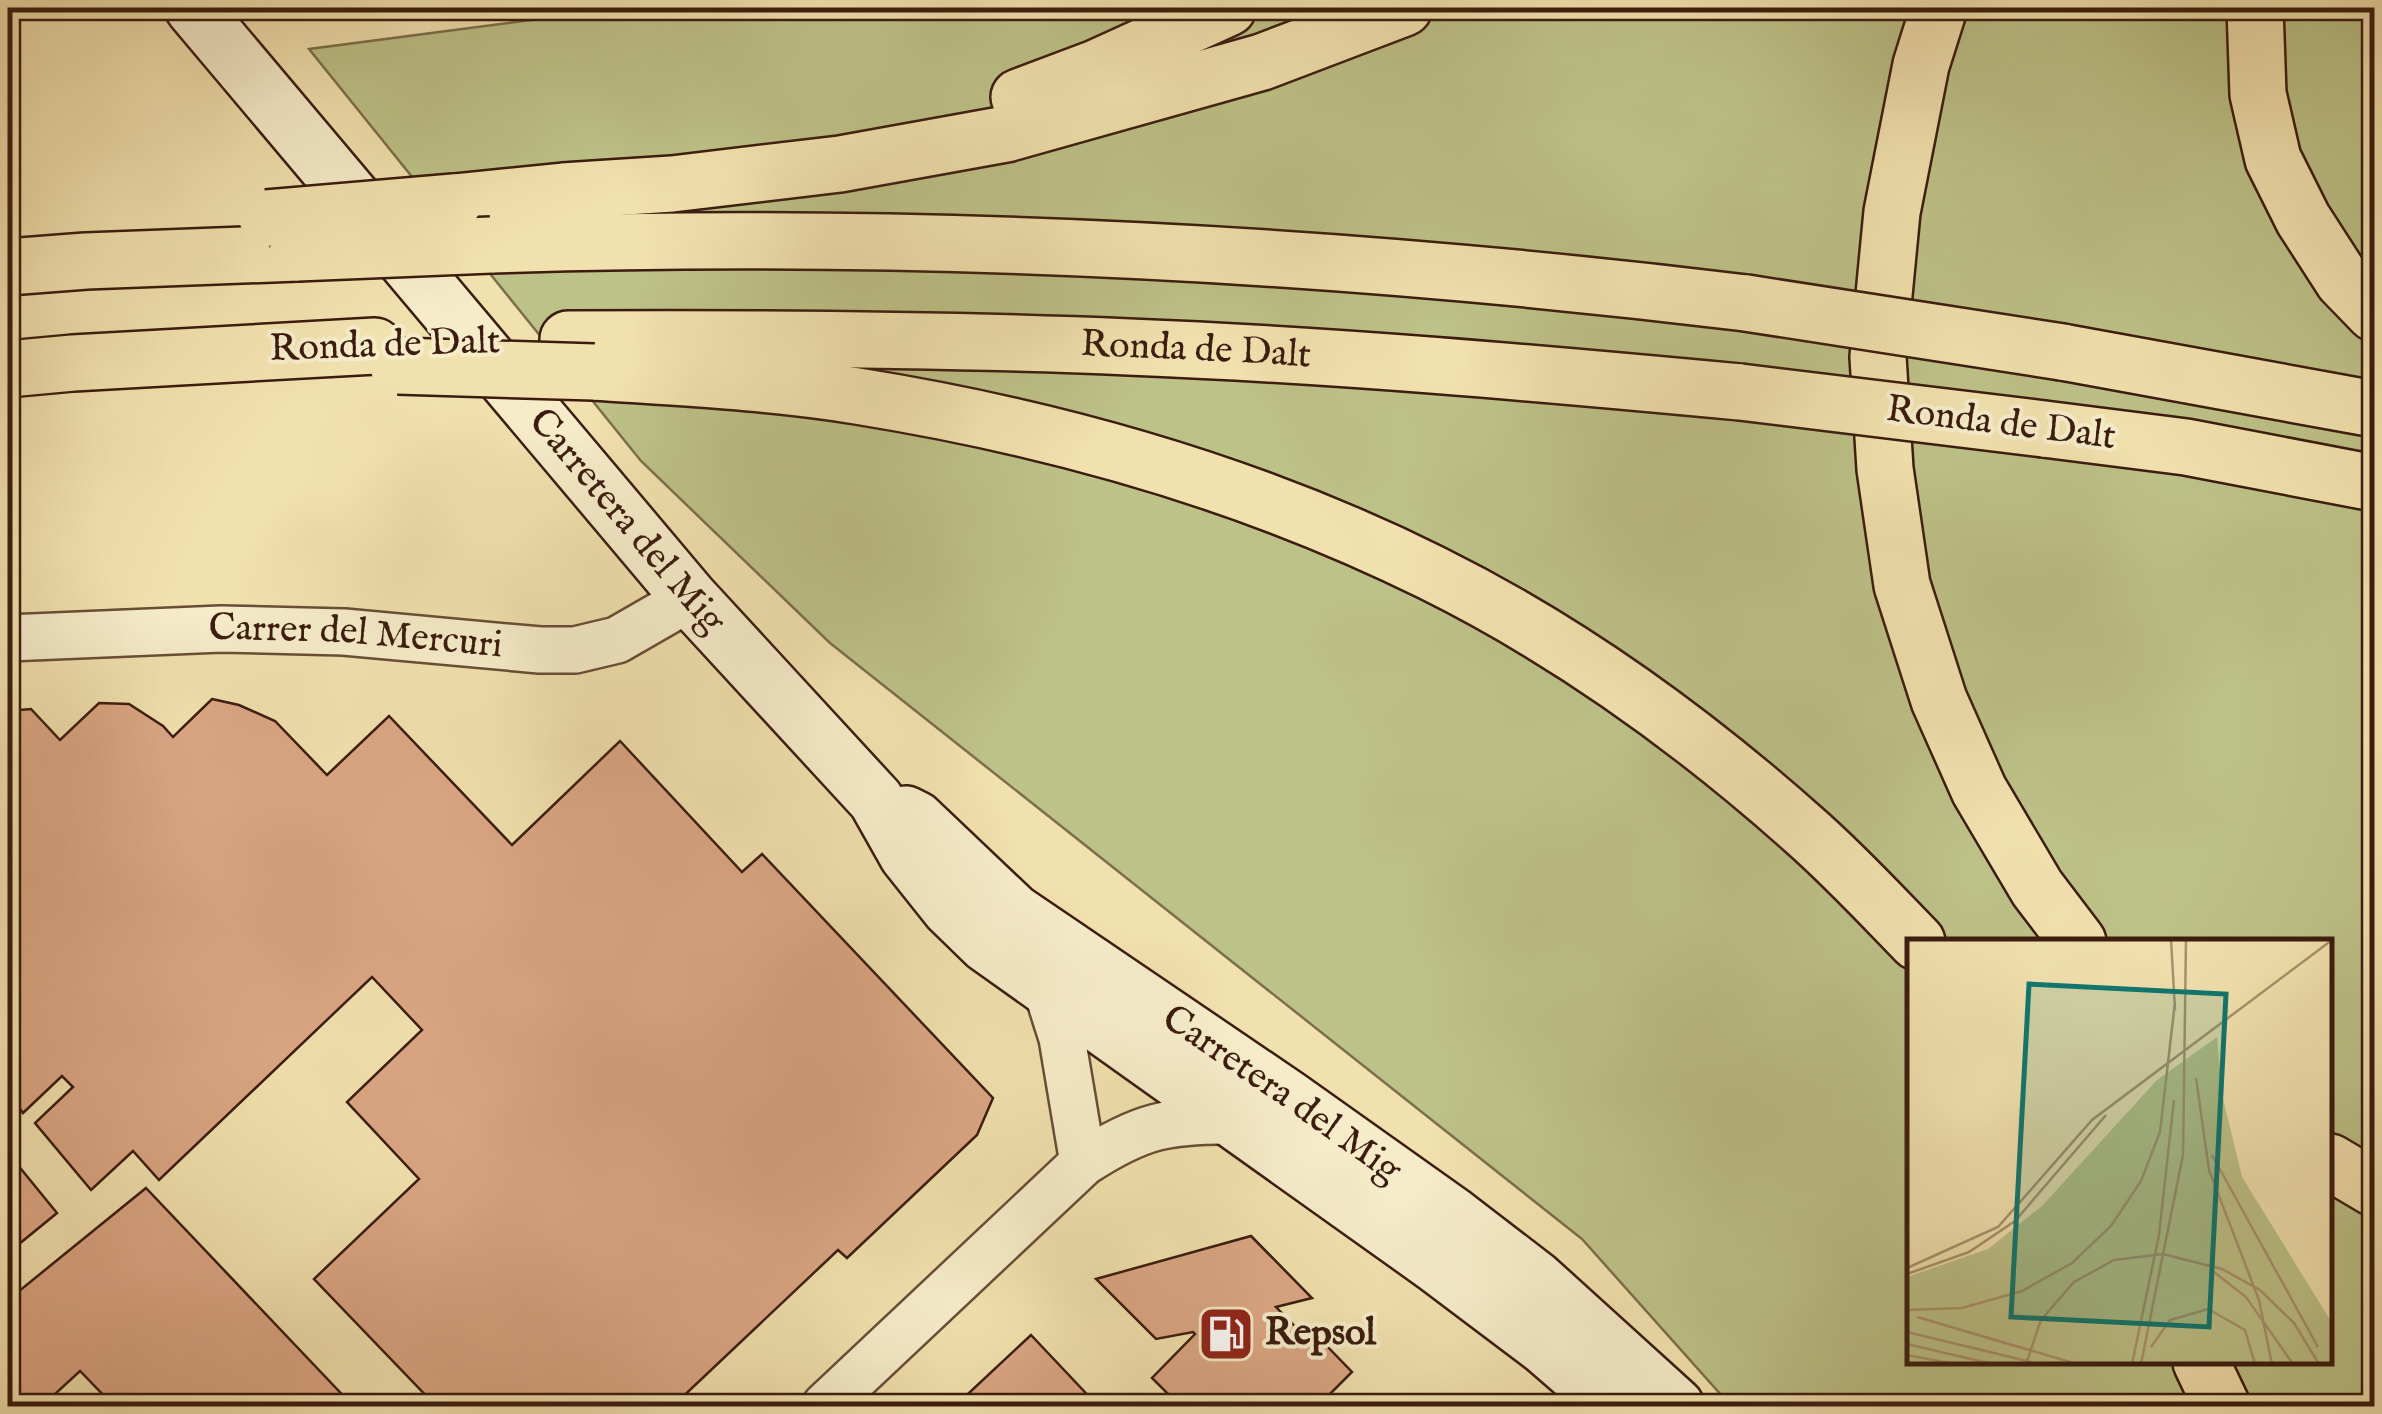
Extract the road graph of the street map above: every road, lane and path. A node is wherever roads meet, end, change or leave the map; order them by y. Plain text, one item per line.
1 (193, 8) edge
2 (1228, 8) edge
3 (1404, 8) edge
4 (1939, 8) edge
5 (1973, 8) edge
6 (2255, 8) edge
7 (563, 191) junction
8 (1892, 212) junction
9 (282, 235) junction
10 (8, 249) edge
11 (8, 267) edge
12 (2374, 313) edge
13 (581, 356) junction
14 (8, 370) edge
15 (2374, 410) edge
16 (2374, 483) edge
17 (690, 598) junction
18 (8, 638) edge
19 (876, 800) junction
20 (1014, 912) junction
21 (1914, 939) edge
22 (2076, 939) edge
23 (1046, 985) junction
24 (1236, 1120) junction
25 (1083, 1163) junction
26 (2332, 1163) edge
27 (2374, 1188) edge
28 (2202, 1364) edge
29 (825, 1406) edge
30 (1613, 1406) edge
31 (1676, 1406) edge
32 (2222, 1406) edge

1 - 17 street, Carretera del Mig
2 - 7 highway
3 - 7 highway
4 - 8 highway
5 - 8 highway
6 - 12 highway
7 - 9 highway, bridge
8 - 22 highway
9 - 10 highway
9 - 11 highway
9 - 15 highway, bridge
13 - 14 highway, Ronda de Dalt
13 - 16 highway, Ronda de Dalt, bridge
13 - 21 highway
17 - 18 street, Carrer del Mercuri
17 - 19 street, Carretera del Mig
19 - 20 street, Carretera del Mig
19 - 23 street, Carretera del Mig
20 - 23 street
20 - 31 street, Carretera del Mig
23 - 24 street, Carretera del Mig
23 - 25 street
24 - 25 street
24 - 30 street, Carretera del Mig
25 - 29 street
26 - 27 highway
28 - 32 highway

